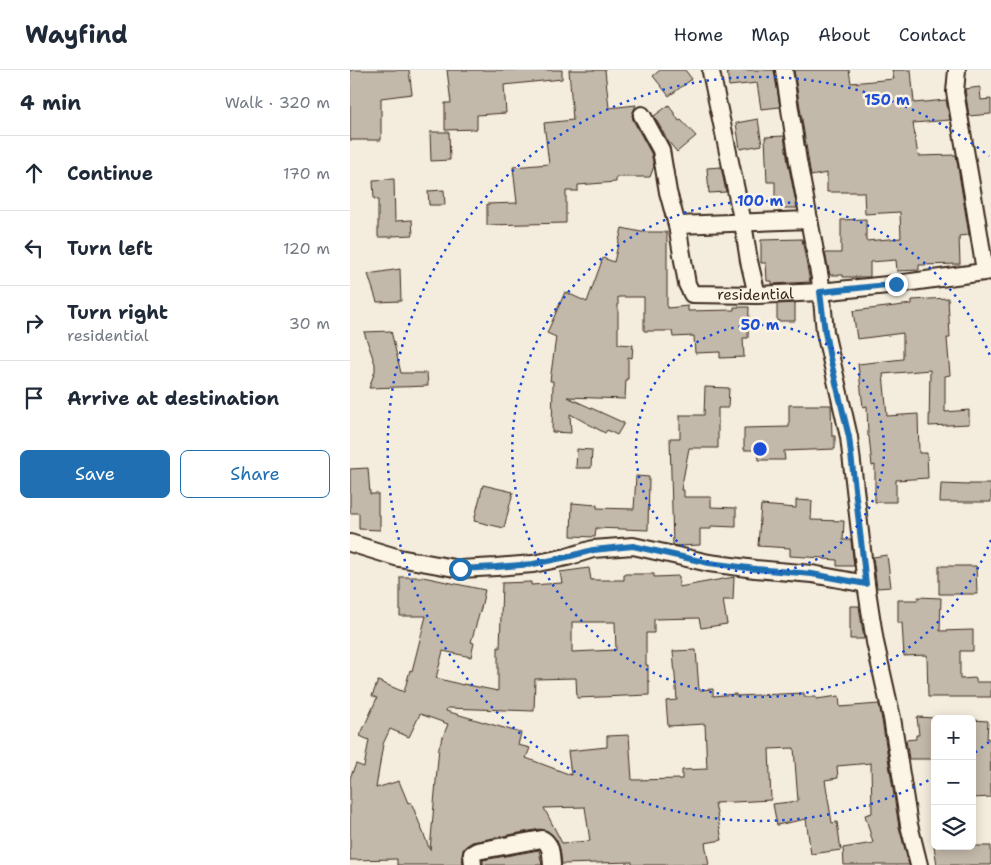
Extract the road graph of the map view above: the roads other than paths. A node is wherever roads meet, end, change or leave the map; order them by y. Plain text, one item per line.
1 (784, 70) edge
2 (957, 70) edge
3 (712, 72) dead end
4 (642, 115) dead end
5 (809, 220) junction
6 (743, 223) junction
7 (677, 225) junction
8 (988, 271) edge
9 (820, 292) junction
10 (758, 295) junction
11 (350, 543) edge
12 (866, 584) junction
13 (473, 865) edge
14 (552, 865) edge
15 (919, 865) edge

1 - 5 street
2 - 8 street, residential
3 - 6 street
4 - 7 street
5 - 6 street
5 - 9 street
6 - 7 street
6 - 10 street
7 - 10 street, residential
8 - 9 street, residential
9 - 10 street, residential
9 - 12 street
11 - 12 street
12 - 15 street
13 - 14 street

